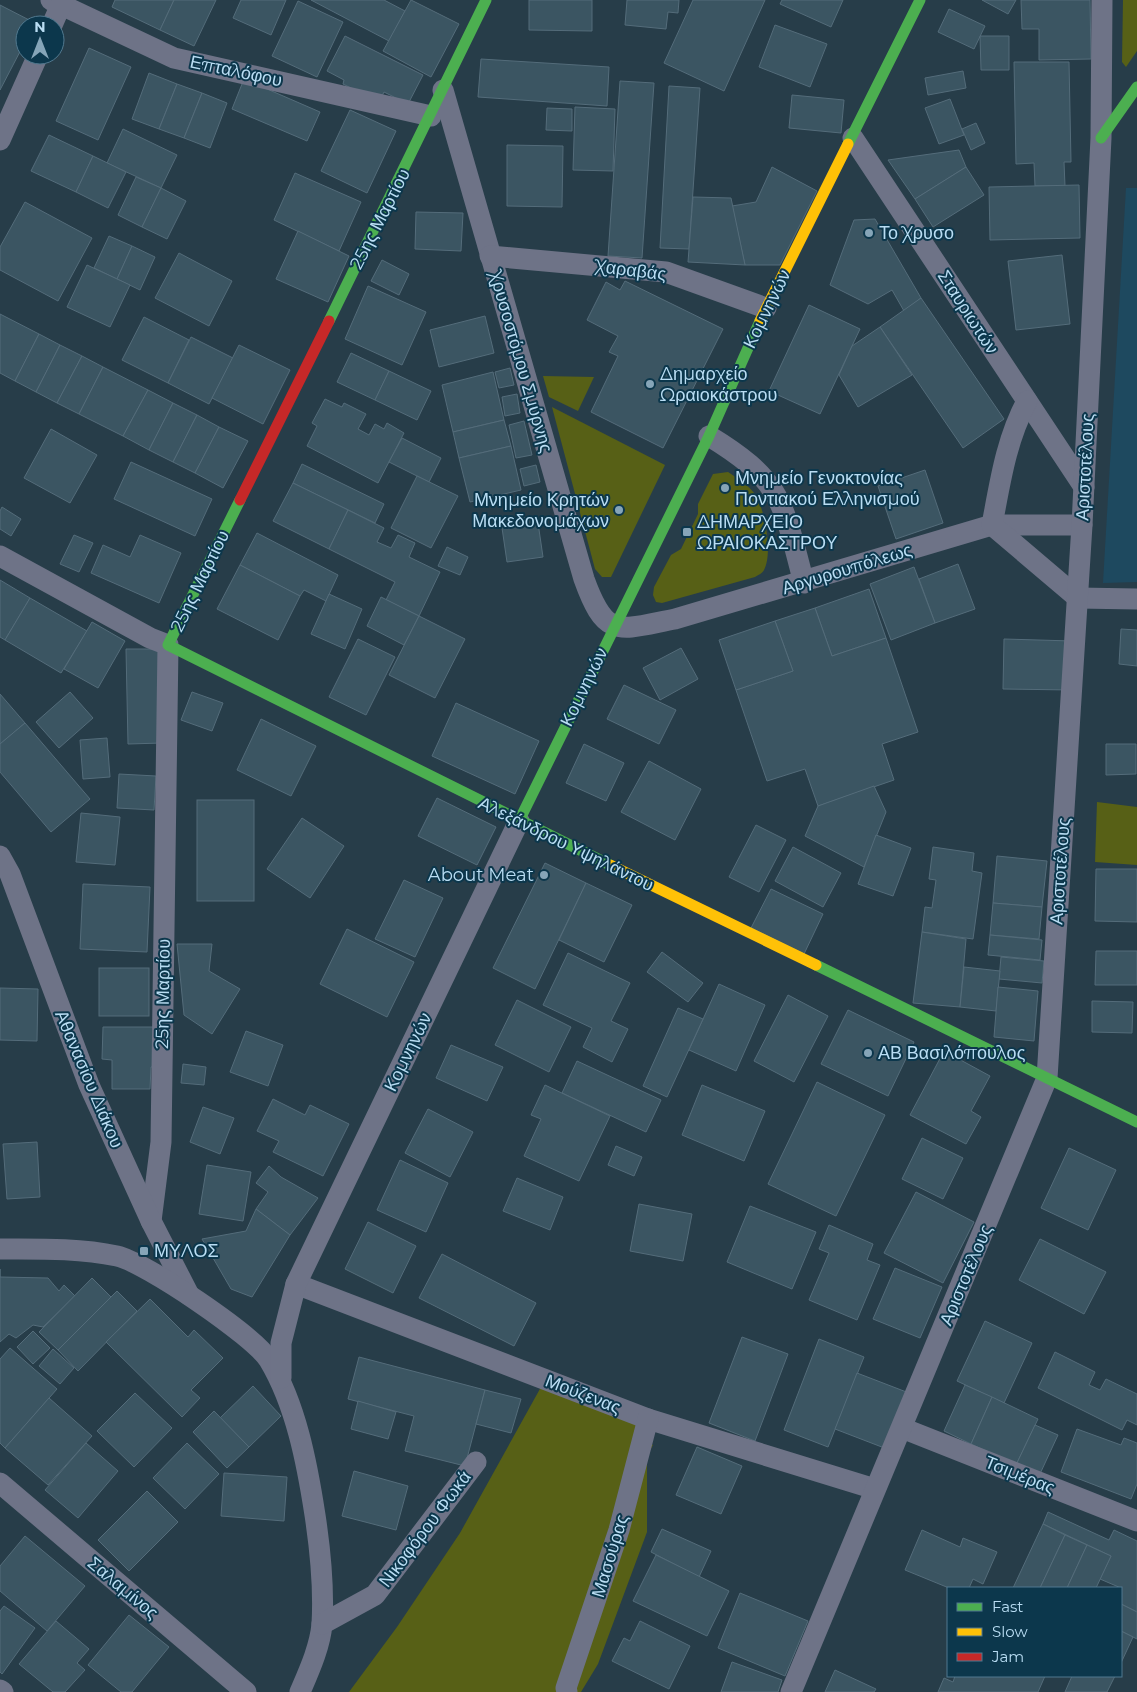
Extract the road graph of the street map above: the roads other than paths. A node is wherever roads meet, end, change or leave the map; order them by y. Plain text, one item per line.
1 (486, 0) edge
2 (920, 0) edge
3 (1102, 0) edge
4 (58, 2) edge
5 (55, 15) edge
6 (34, 65) edge
7 (1137, 87) edge
8 (443, 90) junction
9 (431, 116) junction
10 (853, 138) junction
11 (1101, 138) junction
12 (0, 140) edge
13 (490, 256) junction
14 (766, 308) junction
15 (1027, 401) junction
16 (709, 436) junction
17 (1084, 487) junction
18 (992, 525) junction
19 (1082, 525) junction
20 (0, 556) edge
21 (804, 583) junction
22 (1078, 598) junction
23 (1137, 599) edge
24 (613, 627) junction
25 (168, 645) junction
26 (519, 821) junction
27 (0, 856) edge
28 (1047, 1078) junction
29 (1137, 1122) edge
30 (151, 1222) junction
31 (0, 1248) edge
32 (296, 1284) junction
33 (191, 1297) junction
34 (281, 1384) junction
35 (648, 1419) junction
36 (902, 1428) junction
37 (476, 1462) dead end
38 (0, 1483) edge
39 (875, 1488) junction
40 (1137, 1521) edge
41 (322, 1624) junction
42 (566, 1691) edge
43 (246, 1692) edge
44 (300, 1692) edge
45 (791, 1692) edge

1 - 8 street, 25ης Μαρτίου
2 - 10 street, Κομνηνών
3 - 11 street, Αριστοτέλους
4 - 5 street
4 - 9 street, Επταλόφου
6 - 12 street
7 - 11 street
8 - 9 street, 25ης Μαρτίου
8 - 13 street, Χρυσοστόμου Σμύρνης
9 - 25 street, 25ης Μαρτίου
10 - 14 street, Κομνηνών
10 - 15 street, Σταυριωτών
11 - 17 street, Αριστοτέλους
13 - 14 street, Χαραβάς
13 - 24 street, Χρυσοστόμου Σμύρνης
14 - 16 street, Κομνηνών
15 - 17 street, Σταυριωτών
15 - 18 street
16 - 21 street
16 - 24 street, Κομνηνών
17 - 19 street, Αριστοτέλους
18 - 19 street, Αργυρουπόλεως
18 - 21 street, Αργυρουπόλεως
18 - 22 street
19 - 22 street, Αριστοτέλους
20 - 25 street, Αλεξάνδρου Υψηλάντου
21 - 24 street, Αργυρουπόλεως
22 - 23 street
22 - 28 street, Αριστοτέλους
24 - 26 street, Κομνηνών
25 - 26 street, Αλεξάνδρου Υψηλάντου
25 - 30 street, 25ης Μαρτίου
26 - 28 street, Αλεξάνδρου Υψηλάντου
26 - 32 street, Κομνηνών
27 - 30 street, Αθανασίου Διάκου
28 - 29 street, Αλεξάνδρου Υψηλάντου
28 - 36 street, Αριστοτέλους
30 - 33 street, Αθανασίου Διάκου
31 - 33 street
32 - 34 street, Κομνηνών
32 - 35 street, Μούζενας
33 - 34 street
34 - 41 street
35 - 39 street, Μούζενας
35 - 42 street, Μασούρας
36 - 39 street, Αριστοτέλους
36 - 40 street, Τσιμέρας
37 - 41 street, Νικοφόρου Φωκά
38 - 43 street, Σαλαμίνος
39 - 45 street, Αριστοτέλους
41 - 44 street

